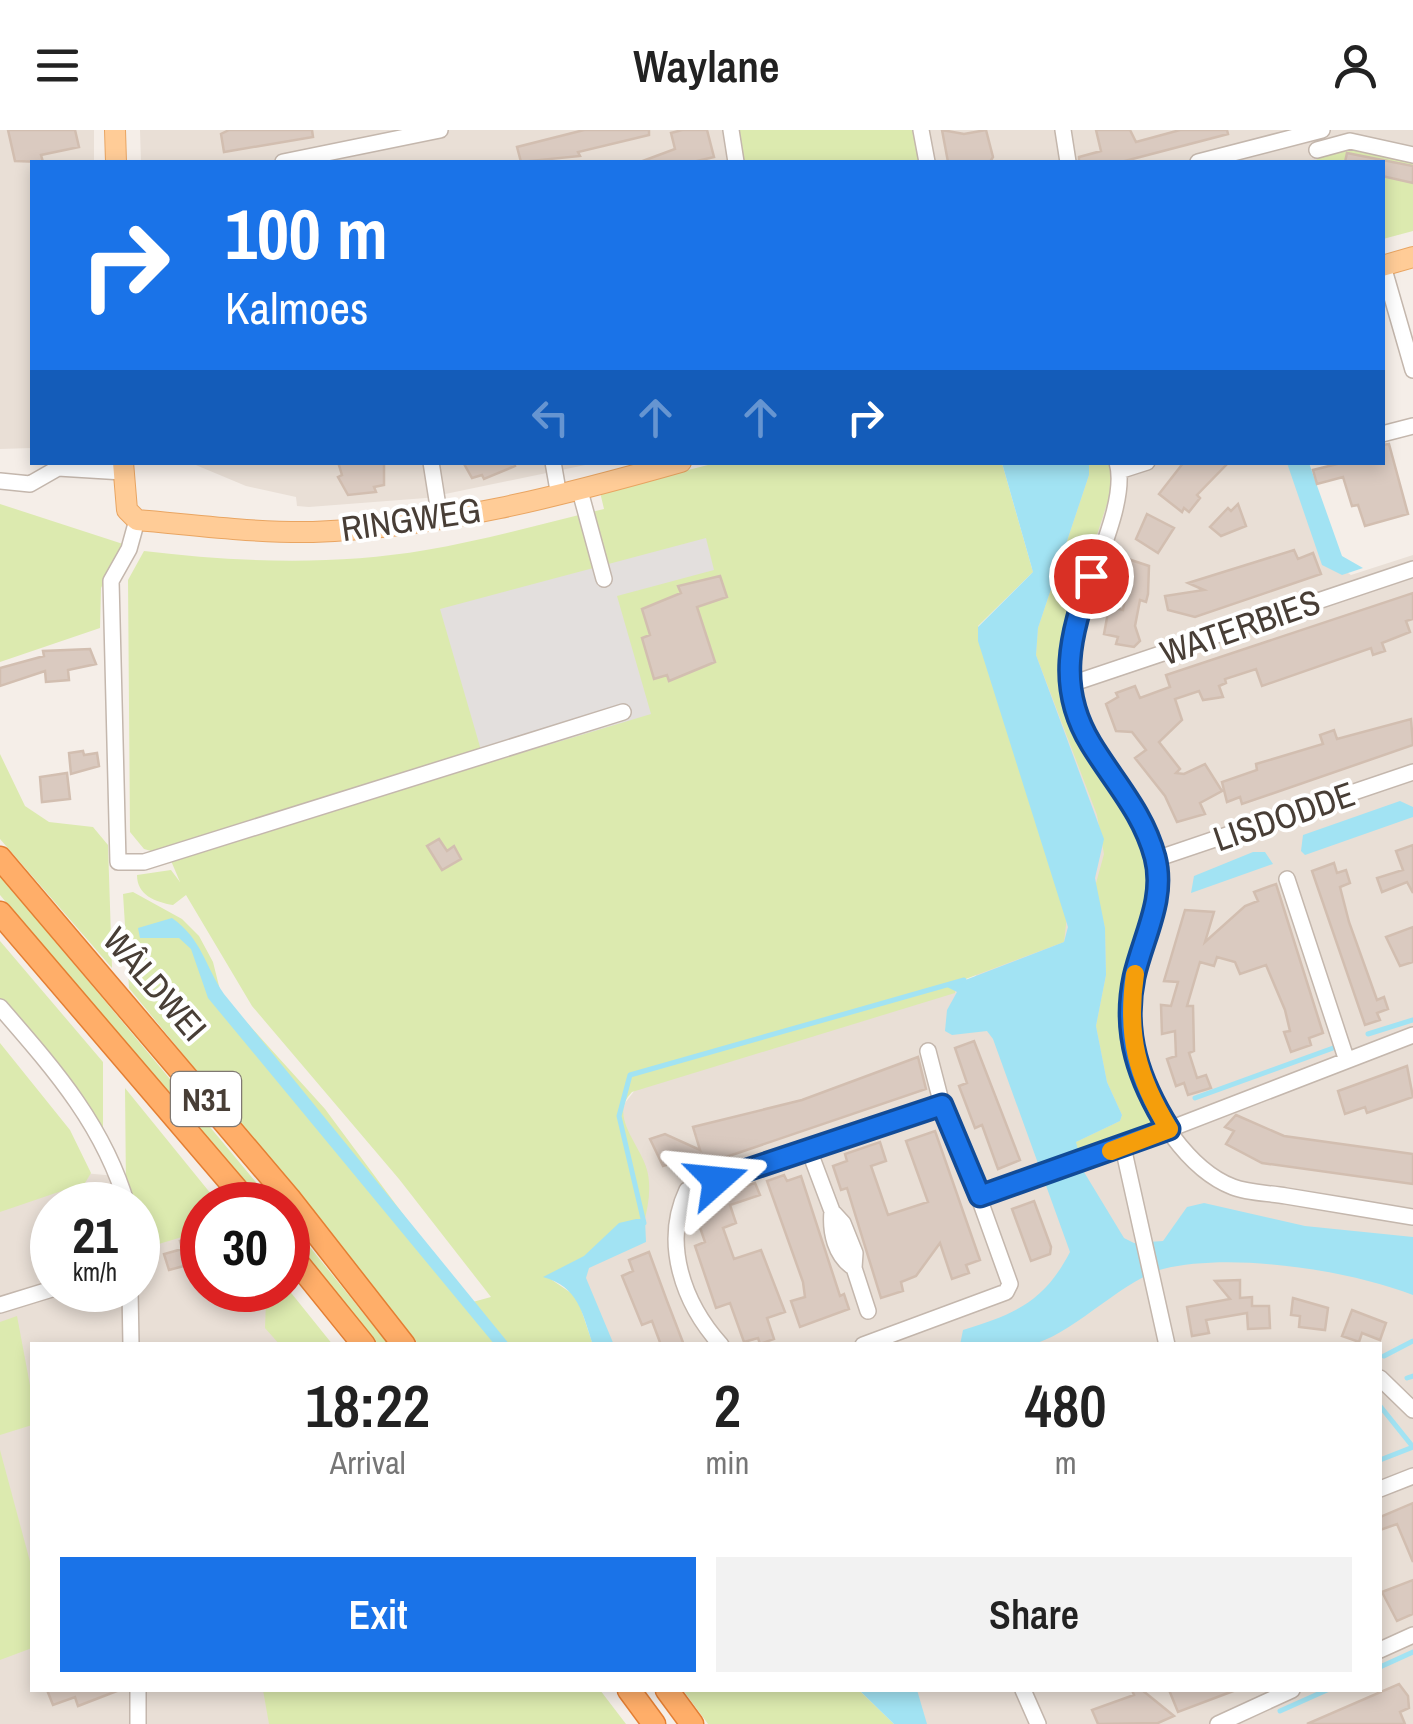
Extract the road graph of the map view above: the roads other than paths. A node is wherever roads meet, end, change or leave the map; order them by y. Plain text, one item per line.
1 (115, 130) edge
2 (440, 130) edge
3 (731, 130) edge
4 (921, 130) edge
5 (1063, 130) edge
6 (1322, 130) edge
7 (376, 138) edge
8 (1413, 155) edge
9 (1316, 156) edge
10 (116, 160) edge
11 (291, 160) edge
12 (736, 160) edge
13 (927, 160) edge
14 (1068, 160) edge
15 (1206, 160) edge
16 (1413, 257) edge
17 (1385, 265) edge
18 (1385, 273) edge
19 (1413, 370) edge
20 (1413, 426) edge
21 (1385, 433) edge
22 (431, 465) edge
23 (555, 465) edge
24 (670, 465) edge
25 (123, 467) edge
26 (1118, 467) edge
27 (0, 481) edge
28 (570, 493) junction
29 (440, 519) junction
30 (137, 520) junction
31 (1413, 569) edge
32 (604, 580) dead end
33 (1068, 684) junction
34 (623, 712) dead end
35 (1413, 772) edge
36 (0, 858) edge
37 (1156, 860) junction
38 (1287, 879) dead end
39 (0, 914) edge
40 (0, 1007) edge
41 (1413, 1035) edge
42 (928, 1050) dead end
43 (1346, 1058) junction
44 (942, 1105) junction
45 (1169, 1129) junction
46 (1122, 1147) junction
47 (809, 1150) junction
48 (118, 1182) edge
49 (230, 1182) edge
50 (980, 1196) junction
51 (1413, 1217) edge
52 (310, 1278) edge
53 (30, 1296) edge
54 (0, 1305) edge
55 (868, 1311) dead end
56 (130, 1312) edge
57 (131, 1342) edge
58 (362, 1342) edge
59 (402, 1342) edge
60 (718, 1342) edge
61 (871, 1342) edge
62 (1166, 1342) edge
63 (1382, 1380) edge
64 (1413, 1410) edge
65 (1413, 1476) edge
66 (1382, 1489) edge
67 (1413, 1635) edge
68 (1382, 1649) edge
69 (138, 1692) edge
70 (630, 1692) edge
71 (668, 1692) edge
72 (1024, 1692) edge
73 (1288, 1692) edge
74 (138, 1724) edge
75 (654, 1724) edge
76 (692, 1724) edge
77 (1038, 1724) edge
78 (1218, 1724) edge

1 - 10 main road
2 - 7 street
3 - 12 street
4 - 13 street
5 - 14 street
6 - 9 street
6 - 15 street
7 - 11 street
8 - 9 street
16 - 17 main road
18 - 19 street
20 - 21 street
22 - 29 street
23 - 28 street
24 - 28 main road, RINGWEG
25 - 27 street
25 - 30 main road
26 - 33 street
28 - 29 main road, RINGWEG
28 - 32 street
29 - 30 main road, RINGWEG
30 - 34 street
31 - 33 street, WATERBIES
33 - 37 street
35 - 37 street, LISDODDE
36 - 59 highway, WÂLDWEI / N31
37 - 45 street
38 - 43 street, LISDODDE
39 - 49 highway, WÂLDWEI / N31
40 - 48 street
41 - 43 street
42 - 44 street
43 - 45 street
44 - 47 street
44 - 50 street
45 - 46 street
45 - 51 street
46 - 50 street
46 - 62 street
47 - 55 street
47 - 60 street
50 - 61 street
52 - 58 highway
53 - 54 street
56 - 57 street
63 - 64 street
65 - 66 street
67 - 68 street
69 - 74 street
70 - 75 highway
71 - 76 highway
72 - 77 street
73 - 78 street

